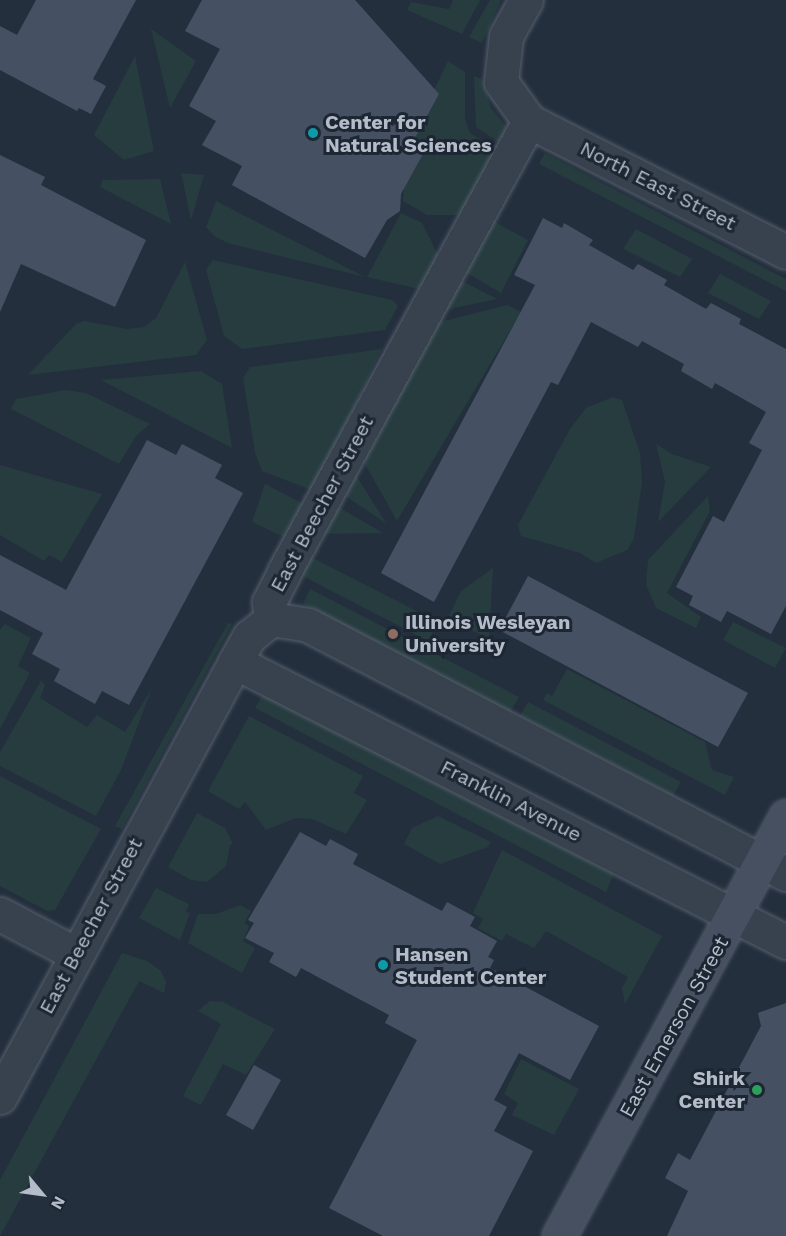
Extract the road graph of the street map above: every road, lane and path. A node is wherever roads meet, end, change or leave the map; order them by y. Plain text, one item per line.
1 (526, 0) edge
2 (530, 121) junction
3 (786, 252) edge
4 (271, 619) junction
5 (235, 662) junction
6 (786, 817) edge
7 (775, 868) edge
8 (0, 914) edge
9 (735, 915) junction
10 (786, 942) edge
11 (76, 954) junction
12 (0, 1097) edge
13 (559, 1236) edge

1 - 2 street
2 - 3 street, North East Street
2 - 4 street, East Beecher Street
4 - 5 street, East Beecher Street
4 - 7 street
5 - 9 street, Franklin Avenue
5 - 11 street, East Beecher Street
6 - 7 main road, East Emerson Street
7 - 9 main road, East Emerson Street
8 - 11 street
9 - 10 street, Franklin Avenue
9 - 13 main road, East Emerson Street
11 - 12 street, East Beecher Street

